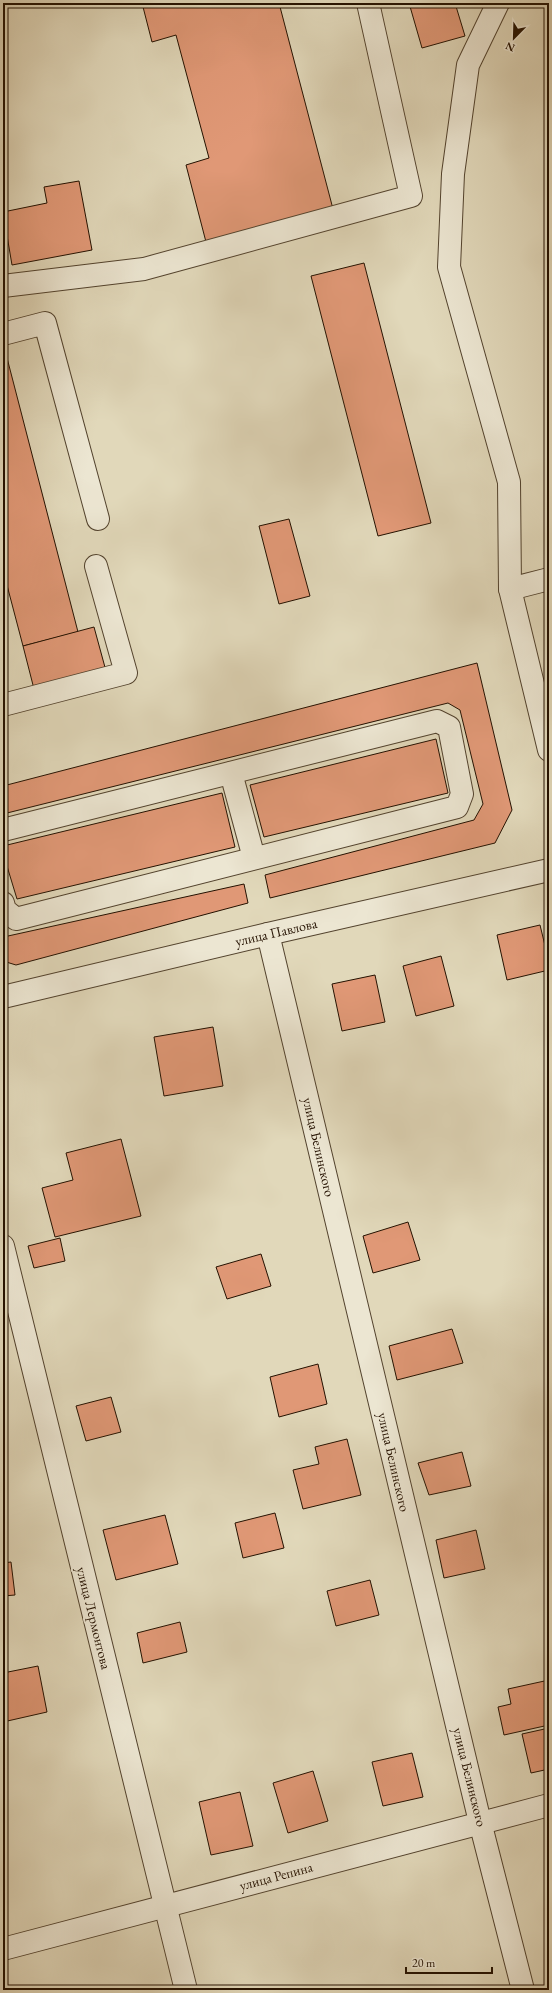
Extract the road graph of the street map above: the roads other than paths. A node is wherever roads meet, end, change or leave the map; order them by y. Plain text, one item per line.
1 (368, 3) edge
2 (498, 3) edge
3 (3, 286) edge
4 (3, 334) edge
5 (98, 519) dead end
6 (96, 566) dead end
7 (549, 579) edge
8 (510, 589) junction
9 (3, 705) edge
10 (549, 750) edge
11 (231, 773) junction
12 (3, 830) edge
13 (254, 858) junction
14 (549, 870) edge
15 (3, 903) edge
16 (268, 934) junction
17 (3, 997) edge
18 (3, 1246) edge
19 (549, 1805) edge
20 (480, 1822) junction
21 (164, 1905) junction
22 (3, 1949) edge
23 (186, 1990) edge
24 (523, 1990) edge

1 - 3 street
2 - 8 street
4 - 5 street
6 - 9 street
7 - 8 street
8 - 10 street
11 - 12 street
11 - 13 street
11 - 13 street
13 - 15 street
14 - 16 street, улица Павлова
16 - 17 street, улица Павлова
16 - 20 street, улица Белинского
18 - 21 street, улица Лермонтова
19 - 20 street, улица Репина
20 - 21 street, улица Репина
20 - 24 street, улица Белинского
21 - 22 street, улица Репина
21 - 23 street, улица Лермонтова

